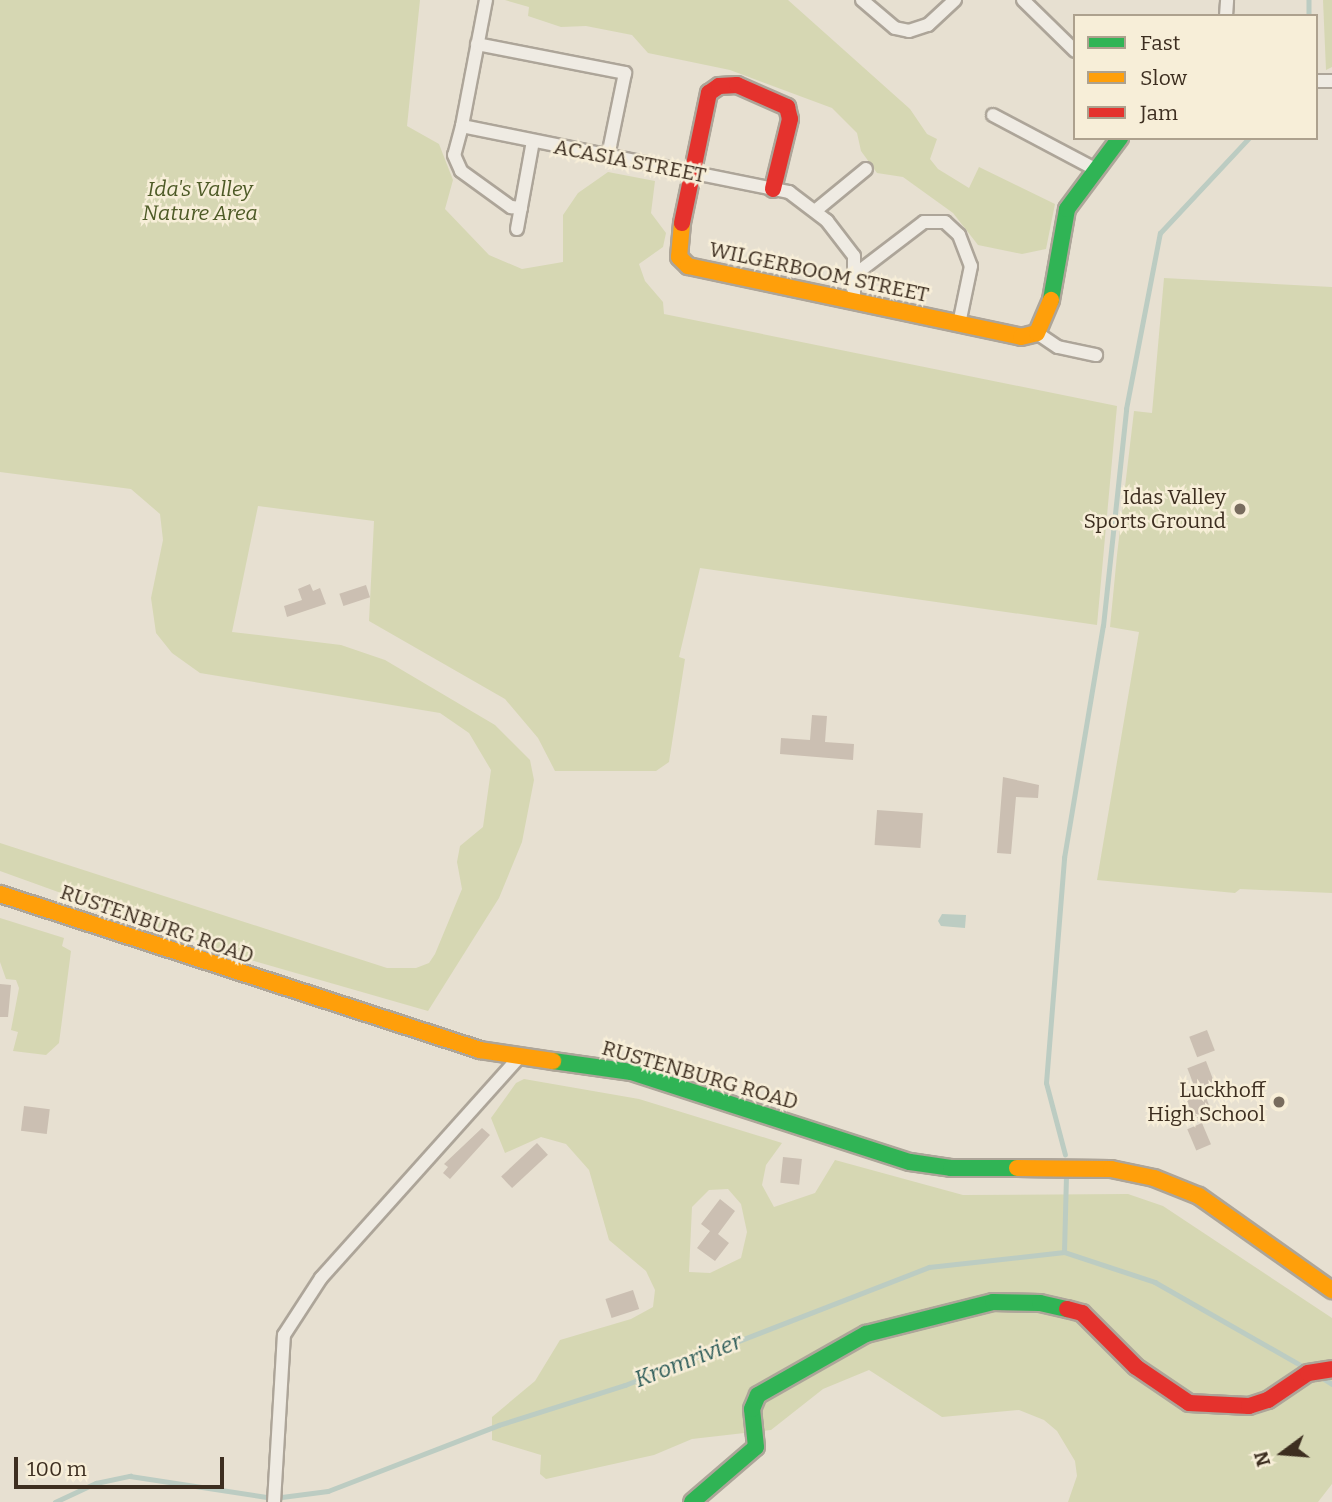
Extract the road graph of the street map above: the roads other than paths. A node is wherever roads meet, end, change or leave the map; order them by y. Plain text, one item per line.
1 (486, 0) edge
2 (862, 0) edge
3 (955, 0) edge
4 (1023, 0) edge
5 (477, 44) junction
6 (1073, 49) edge
7 (993, 116) dead end
8 (462, 126) junction
9 (1118, 140) edge
10 (533, 141) junction
11 (608, 156) junction
12 (866, 169) dead end
13 (1094, 169) junction
14 (692, 173) junction
15 (774, 189) junction
16 (521, 208) junction
17 (814, 211) junction
18 (517, 229) dead end
19 (857, 273) junction
20 (854, 301) junction
21 (960, 324) junction
22 (1037, 333) junction
23 (1096, 355) dead end
24 (0, 894) edge
25 (520, 1056) junction
26 (1332, 1290) edge
27 (1332, 1370) edge
28 (274, 1502) edge
29 (692, 1502) edge

1 - 5 street
2 - 3 street
4 - 6 street
5 - 8 street
5 - 11 street
7 - 13 street
8 - 10 street, ACASIA STREET
8 - 16 street
9 - 13 street
10 - 11 street, ACASIA STREET
10 - 16 street
11 - 14 street, ACASIA STREET
12 - 17 street
13 - 22 street
14 - 15 street, ACASIA STREET
14 - 15 street
14 - 20 street, WILGERBOOM STREET
15 - 17 street, ACASIA STREET
16 - 18 street
17 - 19 street, ACASIA STREET
19 - 20 street
19 - 21 street
20 - 21 street, WILGERBOOM STREET
21 - 22 street, WILGERBOOM STREET
22 - 23 street, WILGERBOOM STREET
24 - 25 street, RUSTENBURG ROAD
25 - 26 street, RUSTENBURG ROAD
25 - 28 street
27 - 29 street

